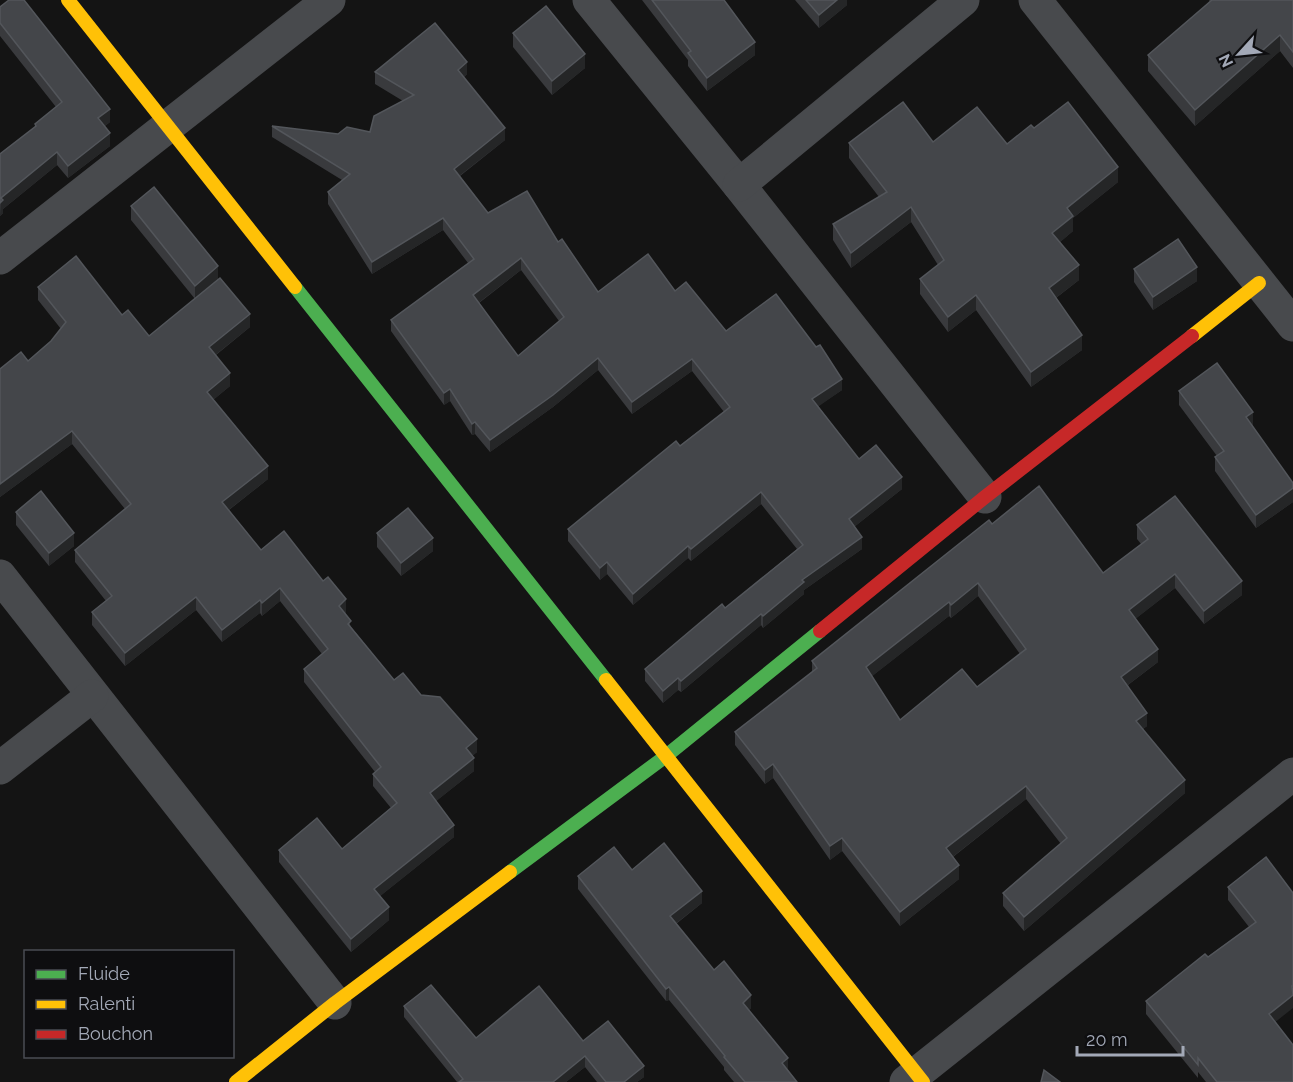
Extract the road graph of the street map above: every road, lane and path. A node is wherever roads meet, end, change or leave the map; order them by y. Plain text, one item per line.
1 (68, 0) edge
2 (329, 0) edge
3 (589, 0) edge
4 (963, 0) edge
5 (1035, 0) edge
6 (167, 125) junction
7 (739, 185) junction
8 (0, 258) edge
9 (1259, 283) junction
10 (1293, 325) edge
11 (985, 497) junction
12 (0, 576) edge
13 (92, 696) junction
14 (666, 756) junction
15 (0, 768) edge
16 (1293, 774) edge
17 (334, 1003) junction
18 (915, 1079) edge
19 (236, 1082) edge

1 - 6 street
2 - 6 street
3 - 7 street
4 - 7 street
5 - 9 street
6 - 8 street
6 - 14 street
7 - 11 street
9 - 10 street
9 - 11 street
11 - 14 street
12 - 13 street
13 - 15 street
13 - 17 street
14 - 17 street
14 - 18 street
16 - 18 street
17 - 19 street

